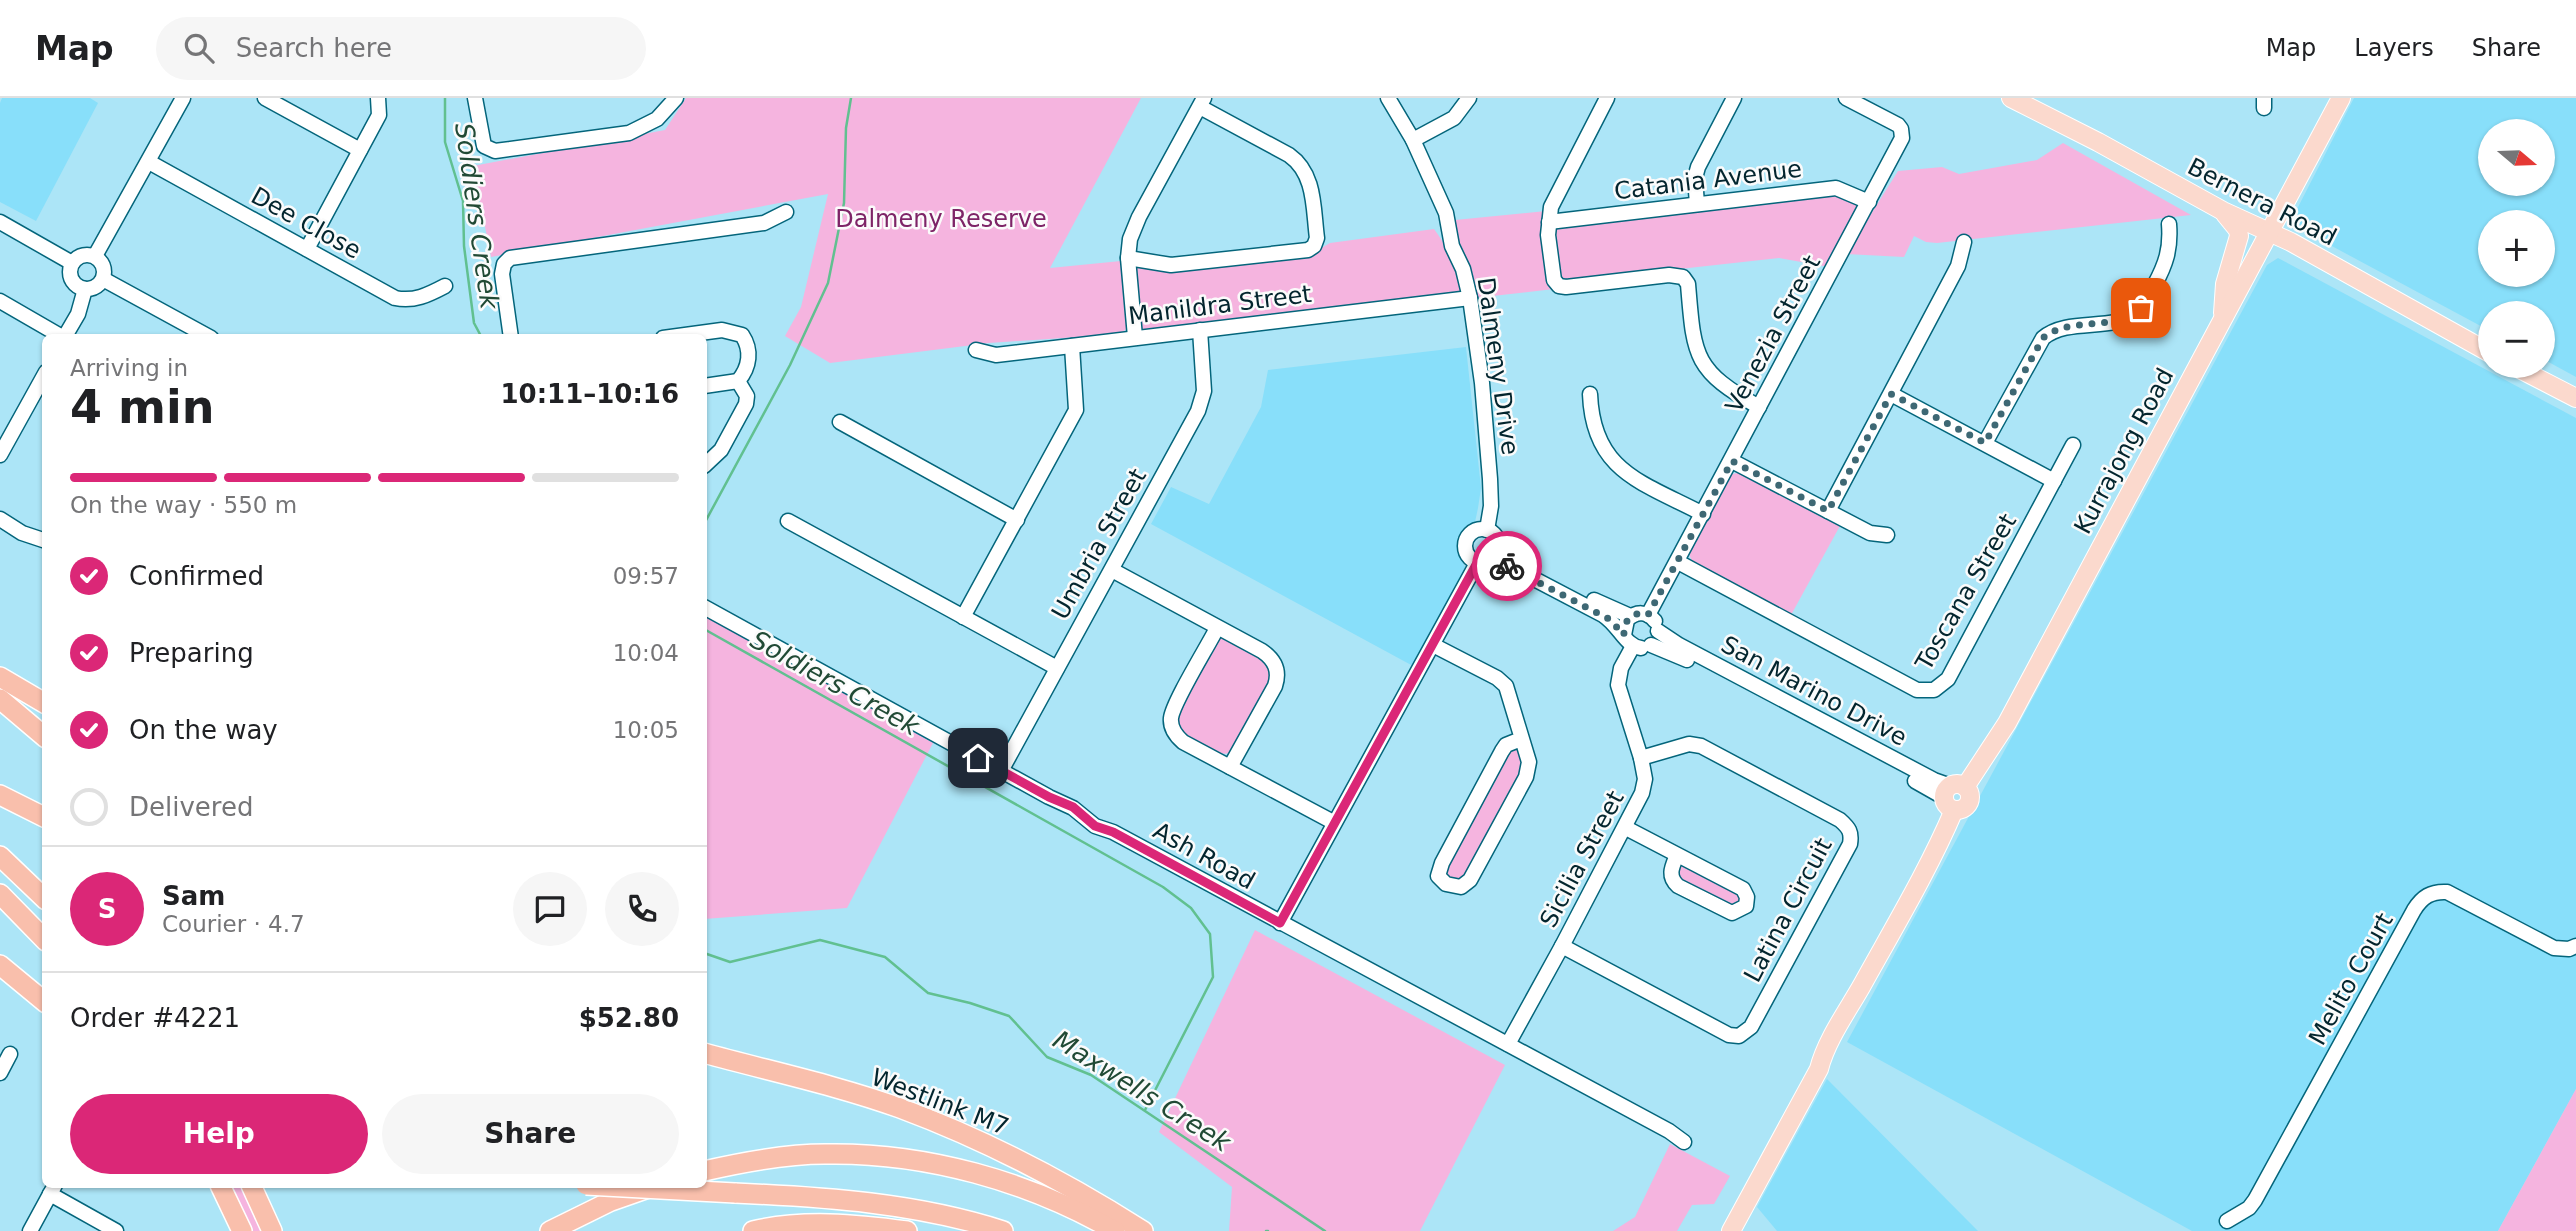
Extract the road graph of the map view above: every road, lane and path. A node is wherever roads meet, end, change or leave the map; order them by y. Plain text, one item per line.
1 (164, 98) edge
2 (265, 98) edge
3 (378, 98) edge
4 (475, 98) edge
5 (676, 98) edge
6 (1388, 98) edge
7 (1469, 98) edge
8 (1608, 98) edge
9 (1734, 98) edge
10 (1846, 98) edge
11 (2011, 98) edge
12 (2341, 98) edge
13 (181, 102) edge
14 (1202, 102) edge
15 (1413, 140) junction
16 (360, 150) junction
17 (149, 162) junction
18 (1869, 202) junction
19 (1697, 204) junction
20 (2223, 211) junction
21 (786, 212) dead end
22 (0, 222) edge
23 (1549, 222) junction
24 (2169, 224) dead end
25 (2269, 232) junction
26 (1964, 242) dead end
27 (307, 249) junction
28 (95, 256) junction
29 (1128, 258) junction
30 (72, 263) junction
31 (103, 279) junction
32 (445, 286) dead end
33 (85, 289) junction
34 (1470, 298) junction
35 (0, 301) edge
36 (2222, 323) junction
37 (1200, 330) junction
38 (57, 334) edge
39 (66, 334) edge
40 (204, 334) edge
41 (510, 334) edge
42 (692, 334) edge
43 (1135, 337) junction
44 (1072, 346) junction
45 (2478, 346) edge
46 (976, 350) dead end
47 (2537, 378) edge
48 (42, 379) edge
49 (738, 381) junction
50 (707, 386) edge
51 (1590, 394) dead end
52 (1891, 394) junction
53 (2576, 398) edge
54 (1759, 407) junction
55 (840, 422) dead end
56 (1985, 443) junction
57 (2073, 445) dead end
58 (0, 455) edge
59 (1732, 461) junction
60 (707, 463) edge
61 (2054, 481) junction
62 (1828, 511) junction
63 (1703, 514) junction
64 (0, 519) edge
65 (1017, 520) junction
66 (788, 521) dead end
67 (1487, 530) junction
68 (1887, 535) dead end
69 (42, 540) edge
70 (1499, 545) junction
71 (1484, 562) junction
72 (1678, 562) junction
73 (1112, 570) junction
74 (707, 609) edge
75 (1648, 615) junction
76 (1630, 616) junction
77 (964, 617) junction
78 (1217, 628) junction
79 (1658, 631) junction
80 (1628, 640) junction
81 (1433, 645) junction
82 (1651, 645) junction
83 (1057, 668) junction
84 (0, 677) edge
85 (0, 699) edge
86 (42, 702) edge
87 (42, 735) edge
88 (1521, 739) junction
89 (1641, 758) junction
90 (1230, 767) junction
91 (1001, 771) junction
92 (0, 795) edge
93 (1954, 795) junction
94 (42, 816) edge
95 (1333, 822) junction
96 (1626, 828) junction
97 (1677, 855) junction
98 (0, 856) edge
99 (0, 894) edge
100 (42, 896) edge
101 (1280, 923) junction
102 (42, 937) edge
103 (1562, 946) junction
104 (2576, 946) edge
105 (0, 965) edge
106 (0, 978) edge
107 (42, 1005) edge
108 (42, 1005) edge
109 (1508, 1044) junction
110 (707, 1053) edge
111 (10, 1054) dead end
112 (1821, 1060) junction
113 (0, 1073) edge
114 (1685, 1142) dead end
115 (707, 1170) edge
116 (221, 1188) edge
117 (252, 1188) edge
118 (266, 1188) edge
119 (642, 1188) edge
120 (648, 1188) edge
121 (52, 1189) edge
122 (2227, 1221) dead end
123 (30, 1231) edge
124 (116, 1231) edge
125 (242, 1231) edge
126 (272, 1231) edge
127 (284, 1231) edge
128 (550, 1231) edge
129 (753, 1231) edge
130 (907, 1231) edge
131 (1003, 1231) edge
132 (1115, 1231) edge
133 (1143, 1231) edge
134 (1724, 1231) edge
135 (1731, 1231) edge

1 - 13 street
2 - 16 street
3 - 16 street
4 - 5 street
6 - 15 street, Dalmeny Drive
7 - 15 street
8 - 23 street
9 - 19 street
10 - 18 street, Venezia Street
11 - 20 main road, Bernera Road
12 - 25 main road, Kurrajong Road
13 - 17 street
14 - 29 street
14 - 29 street
15 - 34 street, Dalmeny Drive
16 - 27 street
17 - 27 street, Dee Close
17 - 28 street
18 - 19 street, Catania Avenue
18 - 54 street, Venezia Street
19 - 23 street, Catania Avenue
20 - 25 main road, Bernera Road
20 - 36 main road
21 - 41 street
22 - 30 street
23 - 54 street
24 - 56 street
25 - 36 main road, Kurrajong Road
25 - 45 main road, Bernera Road
26 - 52 street
27 - 32 street, Dee Close
28 - 30 street
28 - 31 street
29 - 43 street
30 - 33 street
31 - 33 street
31 - 40 street
33 - 39 street
34 - 37 street, Manildra Street
34 - 67 street, Dalmeny Drive
35 - 38 street
36 - 93 main road, Kurrajong Road
37 - 43 street, Manildra Street
37 - 73 street, Umbria Street
42 - 49 street
43 - 44 street, Manildra Street
44 - 46 street, Manildra Street
44 - 65 street
47 - 53 main road
48 - 58 street
49 - 50 street
49 - 60 street
51 - 63 street
52 - 56 street
52 - 62 street
54 - 59 street, Venezia Street
55 - 65 street
56 - 61 street
57 - 61 street, Toscana Street
59 - 62 street
59 - 63 street, Venezia Street
61 - 72 street, Toscana Street
62 - 68 street
63 - 72 street, Venezia Street
64 - 69 street
65 - 77 street
66 - 77 street
67 - 70 street
67 - 71 street
70 - 71 street
70 - 76 street
71 - 80 street
71 - 81 street
72 - 75 street, Venezia Street
73 - 78 street
73 - 83 street, Umbria Street
74 - 91 street, Ash Road
75 - 76 street
75 - 79 street
76 - 80 street
77 - 83 street
78 - 90 street
78 - 90 street
79 - 82 street
79 - 93 street, San Marino Drive
80 - 82 street
80 - 89 street, Sicilia Street
81 - 88 street
81 - 95 street
82 - 93 street, San Marino Drive
83 - 91 street, Umbria Street
84 - 86 highway
85 - 87 highway
88 - 88 street
89 - 96 street, Sicilia Street
89 - 103 street, Latina Circuit
90 - 95 street
91 - 101 street, Ash Road
92 - 94 highway
93 - 112 main road, Kurrajong Road
95 - 101 street
96 - 97 street
96 - 103 street, Sicilia Street
97 - 97 street
98 - 100 highway
99 - 102 highway
101 - 109 street, Ash Road
103 - 109 street, Sicilia Street
104 - 122 street, Melito Court
105 - 107 highway
106 - 108 highway
109 - 114 street, Ash Road
110 - 133 highway, Westlink M7
111 - 113 street
112 - 134 main road, Kurrajong Road
112 - 135 main road, Kurrajong Road
115 - 132 highway
116 - 125 highway
117 - 126 highway
118 - 127 highway
119 - 131 highway, bridge
120 - 128 highway
121 - 123 street
121 - 124 street
129 - 130 highway

